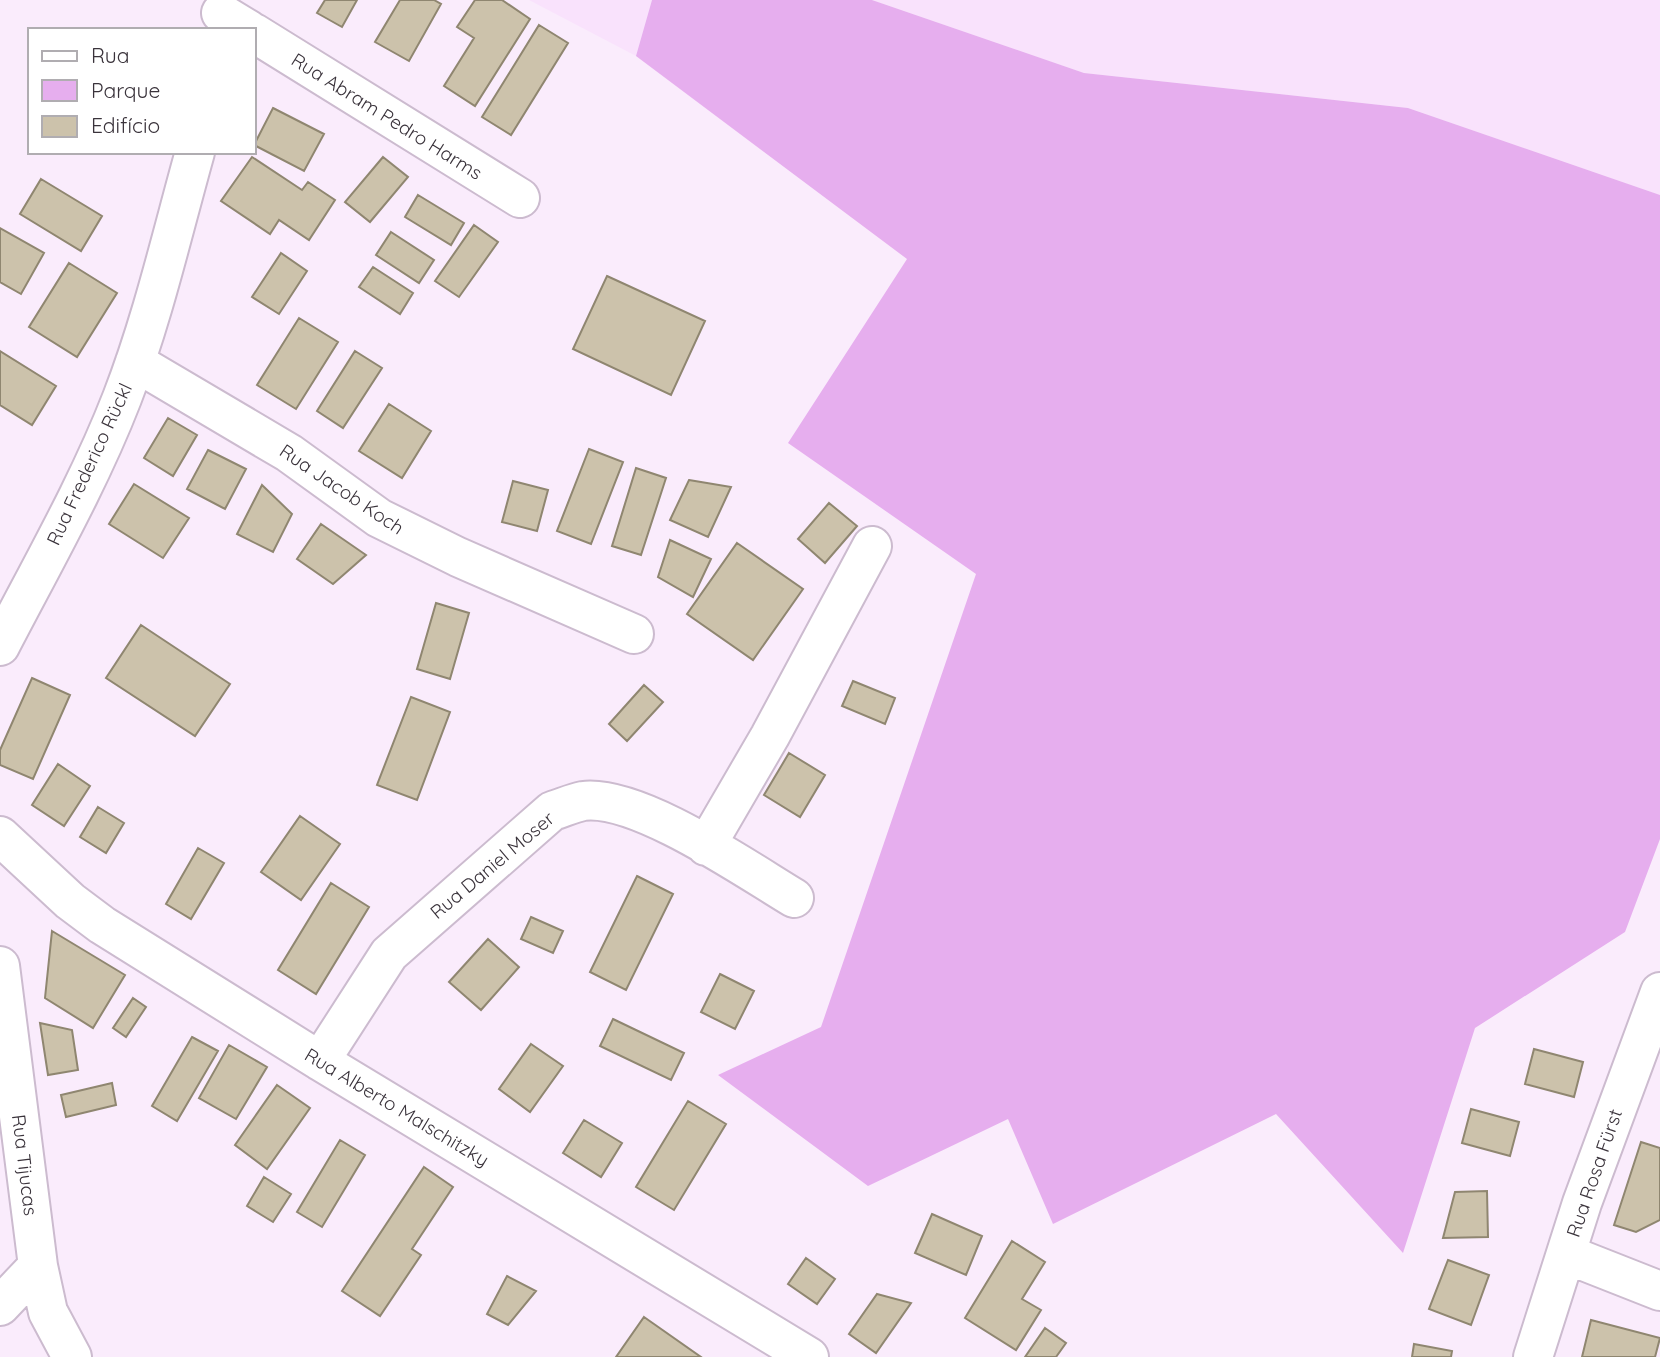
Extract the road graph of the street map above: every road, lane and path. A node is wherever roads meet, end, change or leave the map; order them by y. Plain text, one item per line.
1 (256, 34) edge
2 (194, 154) edge
3 (520, 198) dead end
4 (135, 362) junction
5 (872, 546) dead end
6 (634, 634) dead end
7 (0, 646) edge
8 (0, 836) edge
9 (706, 846) junction
10 (794, 898) dead end
11 (0, 966) edge
12 (1660, 992) edge
13 (320, 1061) junction
14 (1566, 1254) junction
15 (38, 1266) junction
16 (1660, 1291) edge
17 (0, 1306) edge
18 (72, 1357) edge
19 (809, 1357) edge
20 (1533, 1357) edge

1 - 3 street, Rua Abram Pedro Harms
2 - 4 street, Rua Frederico Rückl
4 - 6 street, Rua Jacob Koch
4 - 7 street, Rua Frederico Rückl
5 - 9 street
8 - 13 street, Rua Alberto Malschitzky
9 - 10 street, Rua Daniel Moser
9 - 13 street, Rua Daniel Moser
11 - 15 street, Rua Tijucas
12 - 14 street, Rua Rosa Fürst
13 - 19 street, Rua Alberto Malschitzky
14 - 16 street
14 - 20 street, Rua Rosa Fürst
15 - 17 street
15 - 18 street, Rua Tijucas

